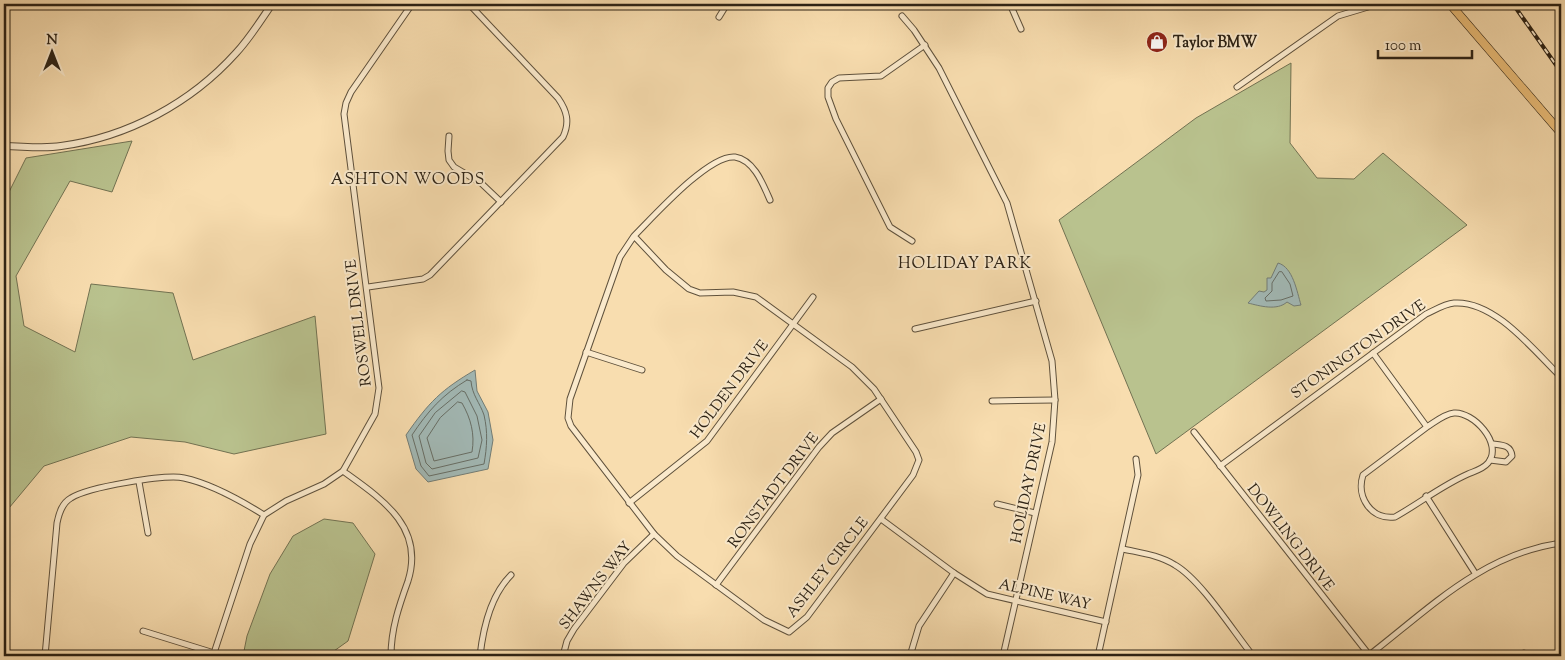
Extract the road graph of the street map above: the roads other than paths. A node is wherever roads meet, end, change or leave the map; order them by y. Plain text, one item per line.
1 (272, 4) edge
2 (412, 4) edge
3 (469, 4) edge
4 (726, 4) edge
5 (1010, 4) edge
6 (1378, 4) edge
7 (1450, 4) edge
8 (902, 16) dead end
9 (719, 17) dead end
10 (1021, 29) dead end
11 (925, 45) junction
12 (1237, 87) dead end
13 (1561, 133) edge
14 (449, 136) dead end
15 (4, 146) edge
16 (770, 200) dead end
17 (501, 202) junction
18 (634, 236) junction
19 (912, 241) dead end
20 (368, 287) junction
21 (813, 297) dead end
22 (1036, 301) junction
23 (794, 324) junction
24 (915, 329) dead end
25 (586, 352) junction
26 (1373, 353) junction
27 (642, 370) dead end
28 (1561, 377) edge
29 (881, 399) junction
30 (1055, 400) junction
31 (992, 401) dead end
32 (1427, 427) junction
33 (1194, 432) dead end
34 (1492, 444) junction
35 (1136, 459) dead end
36 (1490, 460) junction
37 (1220, 466) junction
38 (343, 471) junction
39 (139, 482) junction
40 (1426, 496) junction
41 (629, 503) junction
42 (997, 504) dead end
43 (1035, 513) junction
44 (264, 515) junction
45 (881, 519) junction
46 (148, 533) dead end
47 (654, 534) junction
48 (1561, 543) edge
49 (1123, 549) junction
50 (954, 573) junction
51 (1476, 573) junction
52 (511, 575) dead end
53 (716, 585) junction
54 (1016, 602) junction
55 (1106, 622) junction
56 (143, 631) dead end
57 (214, 655) edge
58 (45, 656) edge
59 (391, 656) edge
60 (480, 656) edge
61 (563, 656) edge
62 (910, 656) edge
63 (1003, 656) edge
64 (1098, 656) edge
65 (1253, 656) edge
66 (1369, 656) edge
67 (1516, 656) edge
68 (1534, 656) edge

1 - 15 street
2 - 20 street, ROSWELL DRIVE
3 - 17 street
4 - 9 street
5 - 10 street
6 - 12 street
7 - 13 main road
8 - 11 street, HOLIDAY DRIVE
11 - 19 street
11 - 22 street, HOLIDAY DRIVE
14 - 17 street
16 - 18 street, ASHLEY CIRCLE
17 - 20 street
18 - 23 street, ASHLEY CIRCLE
18 - 25 street, ASHLEY CIRCLE
20 - 38 street, ROSWELL DRIVE
21 - 23 street, HOLDEN DRIVE
22 - 24 street
22 - 30 street, HOLIDAY DRIVE
23 - 29 street, ASHLEY CIRCLE
23 - 41 street, HOLDEN DRIVE
25 - 27 street
25 - 41 street, ASHLEY CIRCLE
26 - 28 street, STONINGTON DRIVE
26 - 32 street
26 - 37 street, STONINGTON DRIVE
29 - 45 street, ASHLEY CIRCLE
29 - 53 street, RONSTADT DRIVE
30 - 31 street
30 - 43 street, HOLIDAY DRIVE
32 - 34 street
32 - 40 street
33 - 37 street, DOWLING DRIVE
34 - 36 street
34 - 36 street
35 - 49 street
36 - 40 street
37 - 66 street, DOWLING DRIVE
38 - 44 street, ROSWELL DRIVE
38 - 59 street
39 - 44 street
39 - 46 street
39 - 58 street
40 - 51 street
41 - 47 street, ASHLEY CIRCLE
42 - 43 street
43 - 54 street, HOLIDAY DRIVE
44 - 57 street
45 - 50 street, ALPINE WAY
45 - 53 street, ASHLEY CIRCLE
47 - 53 street, ASHLEY CIRCLE
47 - 61 street, SHAWNS WAY
48 - 51 street
49 - 55 street
49 - 65 street
50 - 54 street, ALPINE WAY
50 - 62 street
51 - 66 street
52 - 60 street
54 - 55 street, ALPINE WAY
54 - 63 street, HOLIDAY DRIVE
55 - 64 street
56 - 57 street
67 - 68 street

